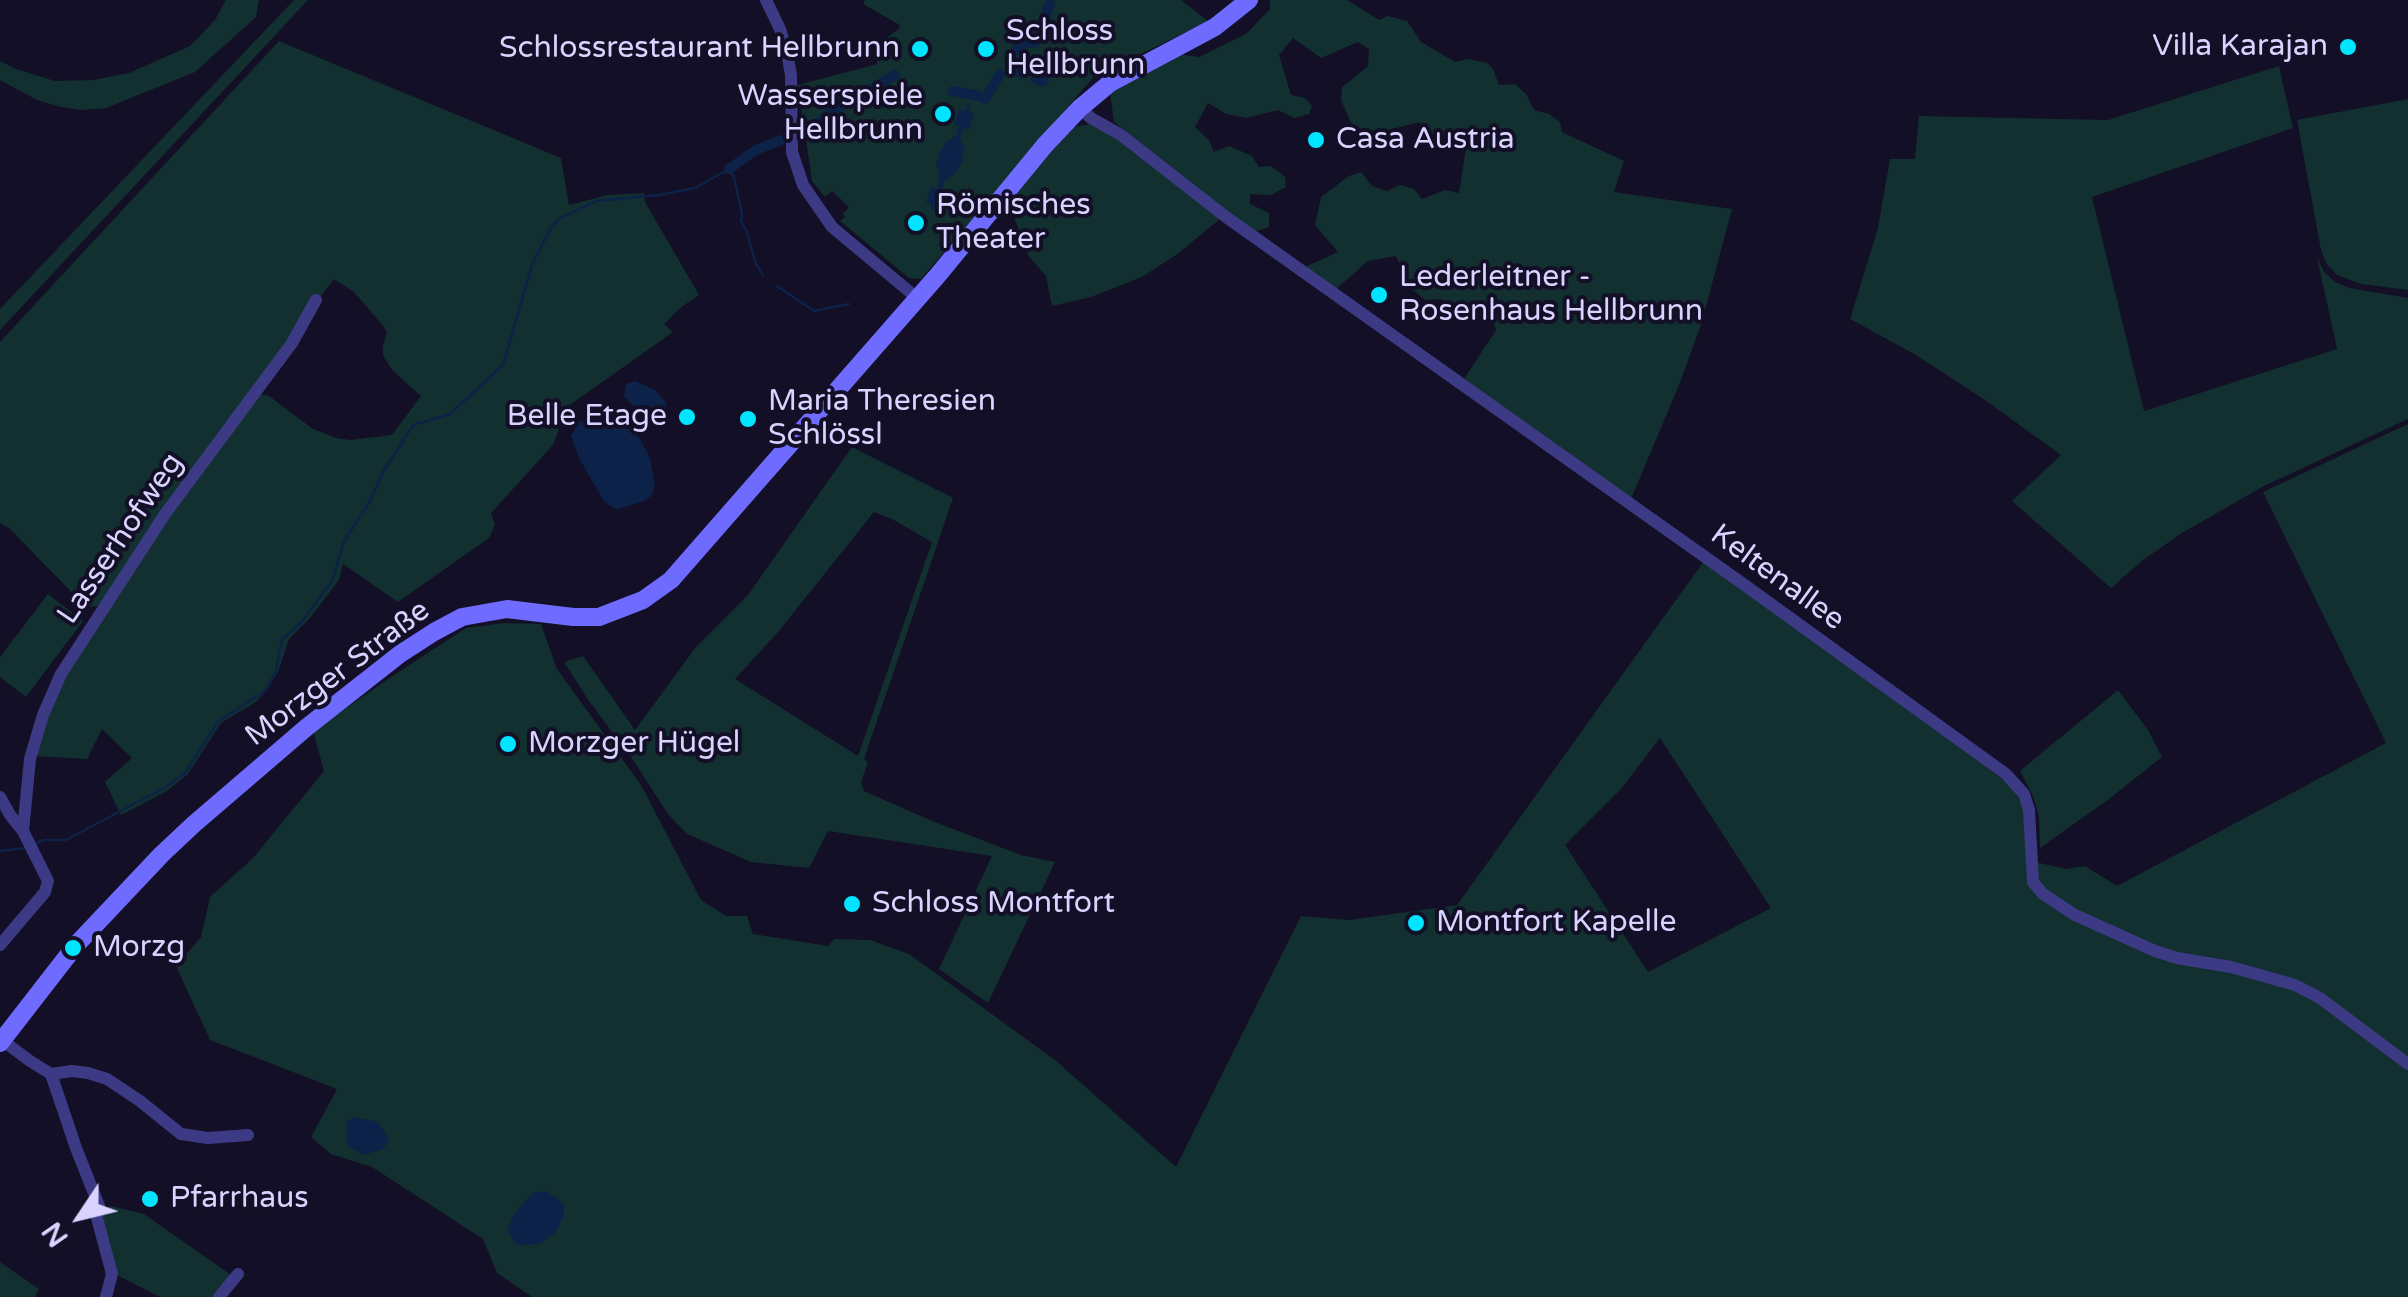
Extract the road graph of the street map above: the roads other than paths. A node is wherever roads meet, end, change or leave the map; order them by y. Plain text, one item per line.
1 (766, 0) edge
2 (1248, 0) edge
3 (1080, 108) junction
4 (917, 298) junction
5 (316, 300) dead end
6 (0, 796) edge
7 (27, 841) junction
8 (0, 945) edge
9 (3, 1033) edge
10 (2408, 1064) edge
11 (52, 1074) junction
12 (248, 1135) dead end
13 (238, 1274) dead end
14 (106, 1297) edge
15 (219, 1297) edge

1 - 4 street
2 - 3 street, Morzger Straße
3 - 4 street, Morzger Straße
3 - 10 street, Keltenallee
4 - 9 street, Morzger Straße
5 - 7 street, Lasserhofweg
6 - 7 street
7 - 8 street
9 - 11 street
11 - 12 street
11 - 14 street
13 - 15 street

